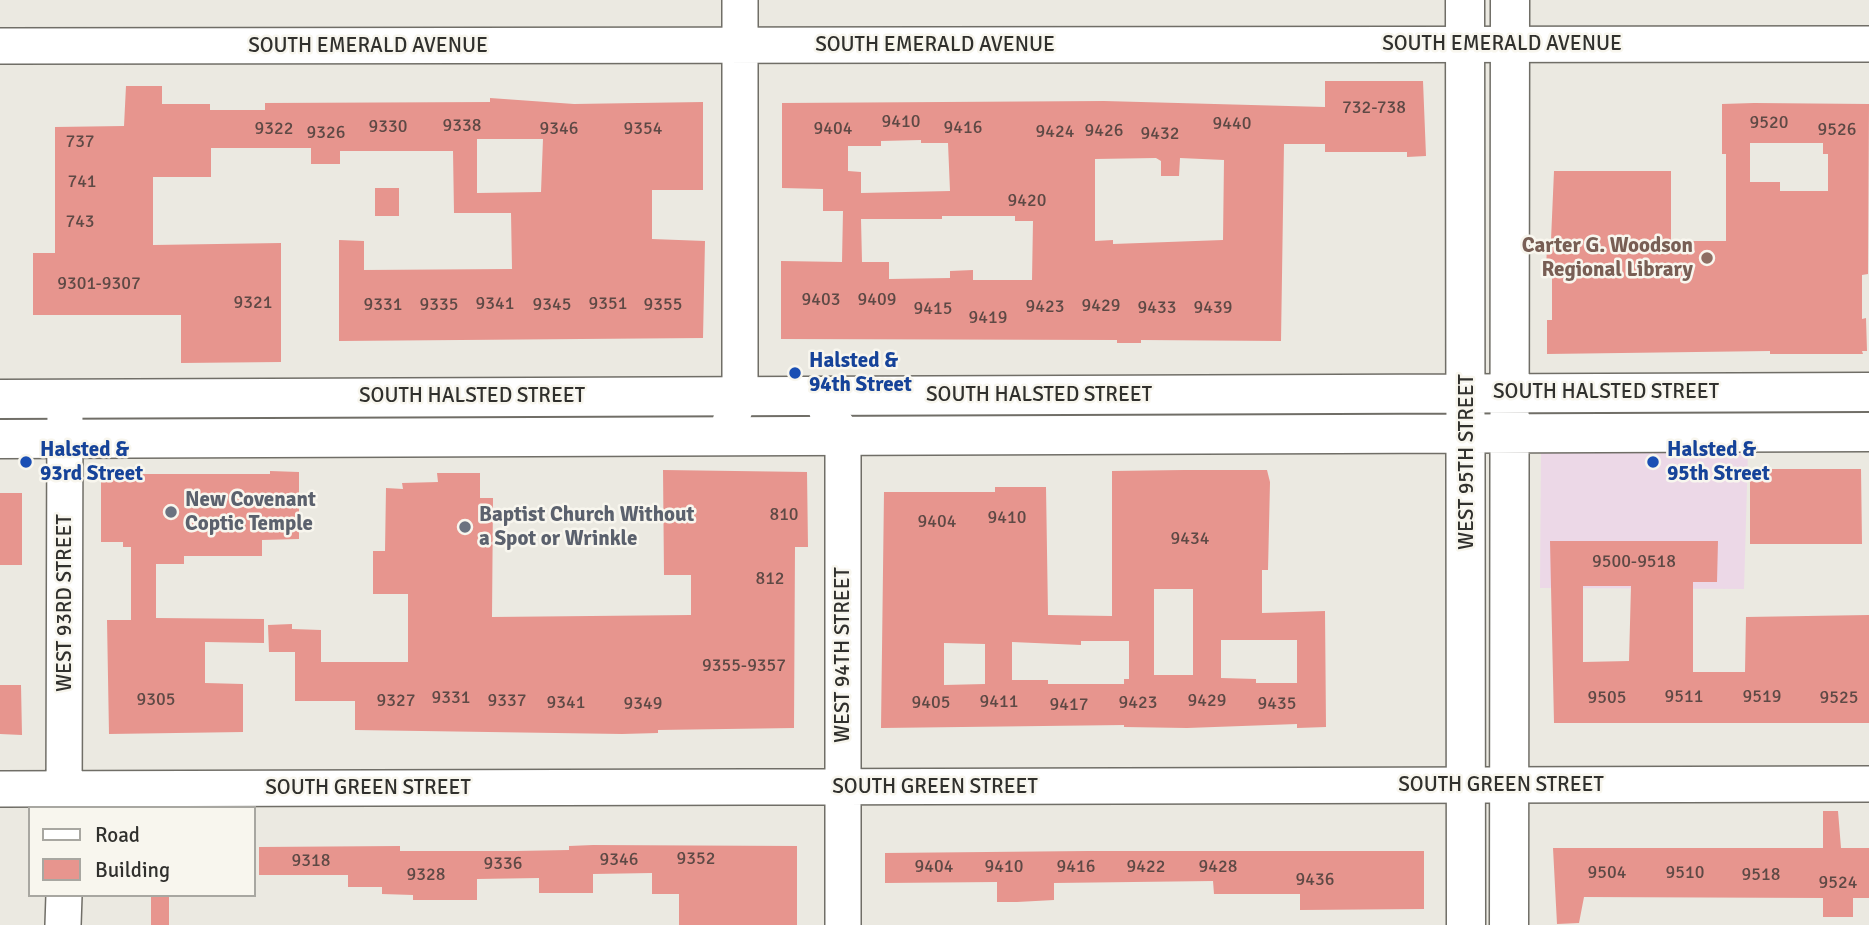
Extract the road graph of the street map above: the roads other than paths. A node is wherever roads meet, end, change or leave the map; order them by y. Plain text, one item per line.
1 (740, 0) edge
2 (1465, 0) edge
3 (1510, 0) edge
4 (1510, 43) junction
5 (1466, 44) junction
6 (1869, 44) edge
7 (740, 45) junction
8 (0, 47) edge
9 (1869, 392) edge
10 (1467, 393) junction
11 (1510, 393) junction
12 (815, 395) junction
13 (740, 396) junction
14 (65, 398) junction
15 (0, 399) edge
16 (1869, 432) edge
17 (1467, 433) junction
18 (1510, 433) junction
19 (843, 434) junction
20 (725, 435) junction
21 (0, 439) edge
22 (66, 439) junction
23 (1869, 784) edge
24 (1466, 785) junction
25 (1509, 785) junction
26 (843, 787) junction
27 (0, 789) edge
28 (64, 798) edge
29 (64, 897) edge
30 (63, 925) edge
31 (843, 925) edge
32 (1466, 925) edge
33 (1509, 925) edge

1 - 7 street
2 - 5 main road, WEST 95TH STREET
3 - 4 main road, WEST 95TH STREET
4 - 5 street, SOUTH EMERALD AVENUE
4 - 6 street, SOUTH EMERALD AVENUE
4 - 11 main road, WEST 95TH STREET
5 - 7 street, SOUTH EMERALD AVENUE
5 - 10 main road, WEST 95TH STREET
7 - 8 street, SOUTH EMERALD AVENUE
7 - 13 street
9 - 11 main road, SOUTH HALSTED STREET
10 - 11 main road, SOUTH HALSTED STREET
10 - 12 main road, SOUTH HALSTED STREET
10 - 17 main road, WEST 95TH STREET
11 - 18 main road, WEST 95TH STREET
12 - 13 main road, SOUTH HALSTED STREET
12 - 19 street
13 - 14 main road, SOUTH HALSTED STREET
13 - 20 street
14 - 15 main road, SOUTH HALSTED STREET
14 - 22 street, WEST 93RD STREET
16 - 18 main road, SOUTH HALSTED STREET
17 - 18 main road, SOUTH HALSTED STREET
17 - 19 main road, SOUTH HALSTED STREET
17 - 24 main road, WEST 95TH STREET
18 - 25 main road, WEST 95TH STREET
19 - 20 main road, SOUTH HALSTED STREET
19 - 26 street, WEST 94TH STREET
20 - 22 main road, SOUTH HALSTED STREET
21 - 22 main road, SOUTH HALSTED STREET
22 - 28 street, WEST 93RD STREET
23 - 25 street, SOUTH GREEN STREET
24 - 25 street, SOUTH GREEN STREET
24 - 26 street, SOUTH GREEN STREET
24 - 32 main road, WEST 95TH STREET
25 - 33 main road, WEST 95TH STREET
26 - 28 street, SOUTH GREEN STREET
26 - 31 street, WEST 94TH STREET
27 - 28 street, SOUTH GREEN STREET
29 - 30 street

